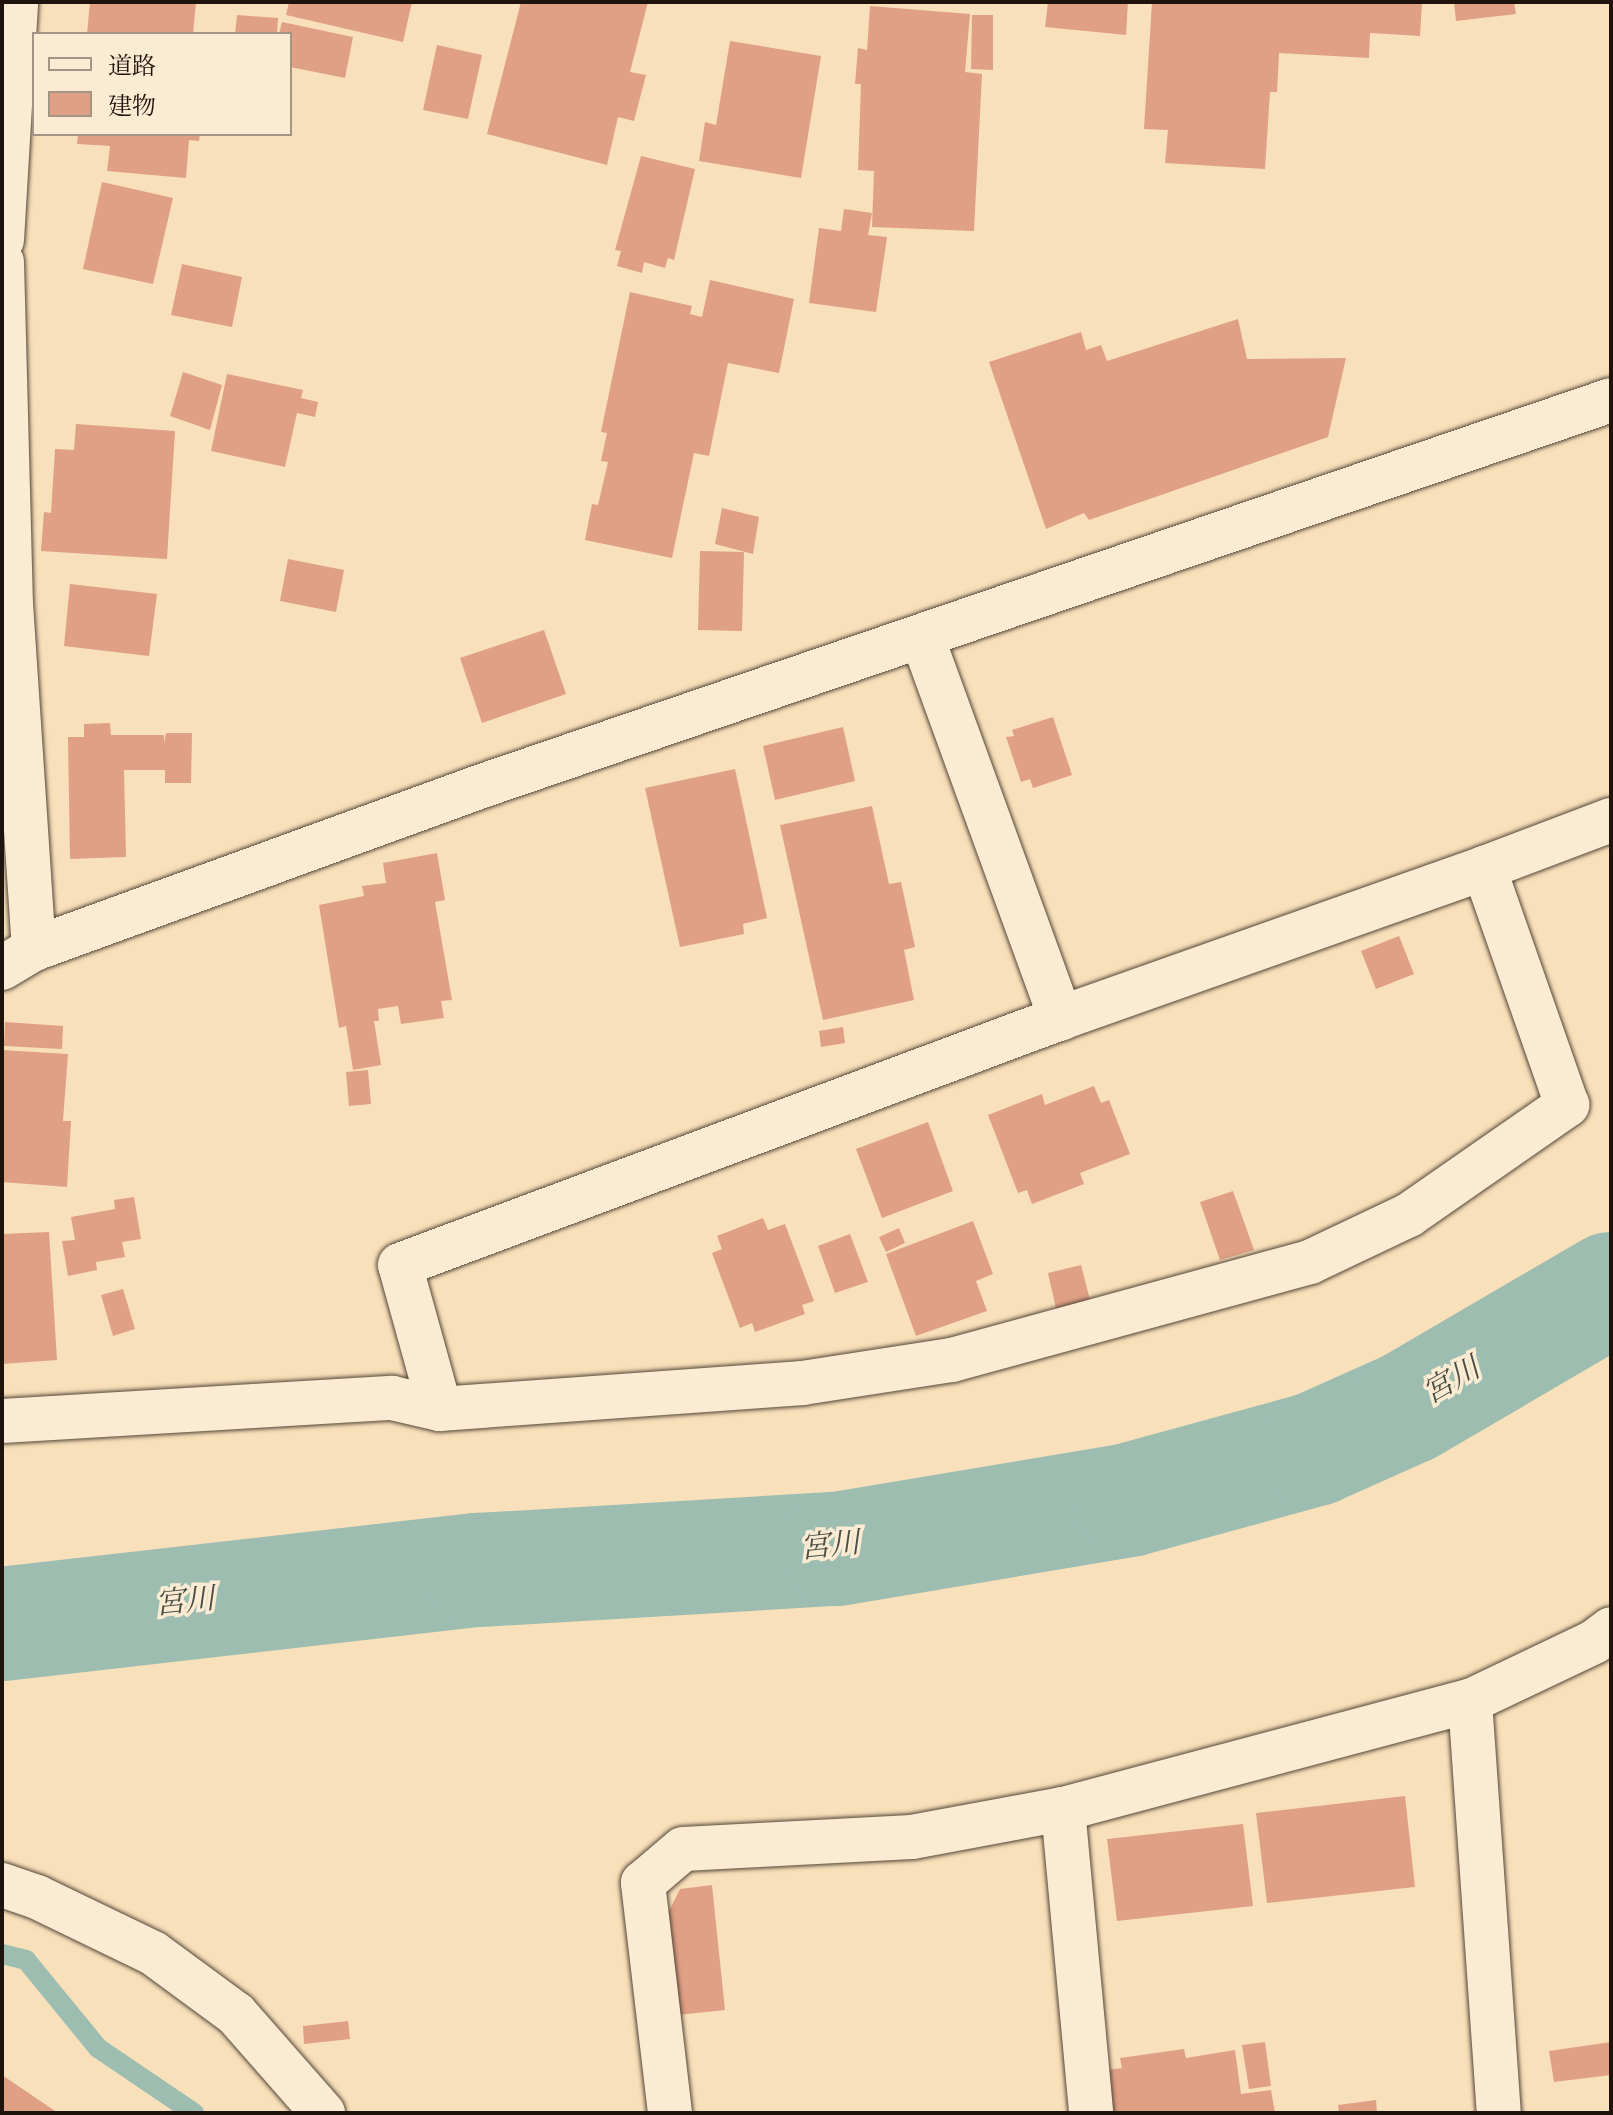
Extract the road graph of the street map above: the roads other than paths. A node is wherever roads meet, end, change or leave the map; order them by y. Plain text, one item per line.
1 (16, 2) edge
2 (2, 240) edge
3 (2, 262) edge
4 (1611, 400) edge
5 (922, 637) junction
6 (1611, 820) edge
7 (1484, 868) junction
8 (18, 959) edge
9 (1061, 1018) junction
10 (440, 1409) junction
11 (2, 1421) edge
12 (1611, 1629) edge
13 (1470, 1701) junction
14 (1063, 1809) junction
15 (2, 1885) edge
16 (323, 2113) edge
17 (670, 2113) edge
18 (1091, 2113) edge
19 (1499, 2113) edge

1 - 2 street
3 - 8 street
4 - 5 street
5 - 8 street
5 - 9 street
6 - 7 street
7 - 9 street
7 - 10 street
9 - 10 street
10 - 11 street
12 - 13 street
13 - 14 street
13 - 19 street
14 - 17 street
14 - 18 street
15 - 16 street

